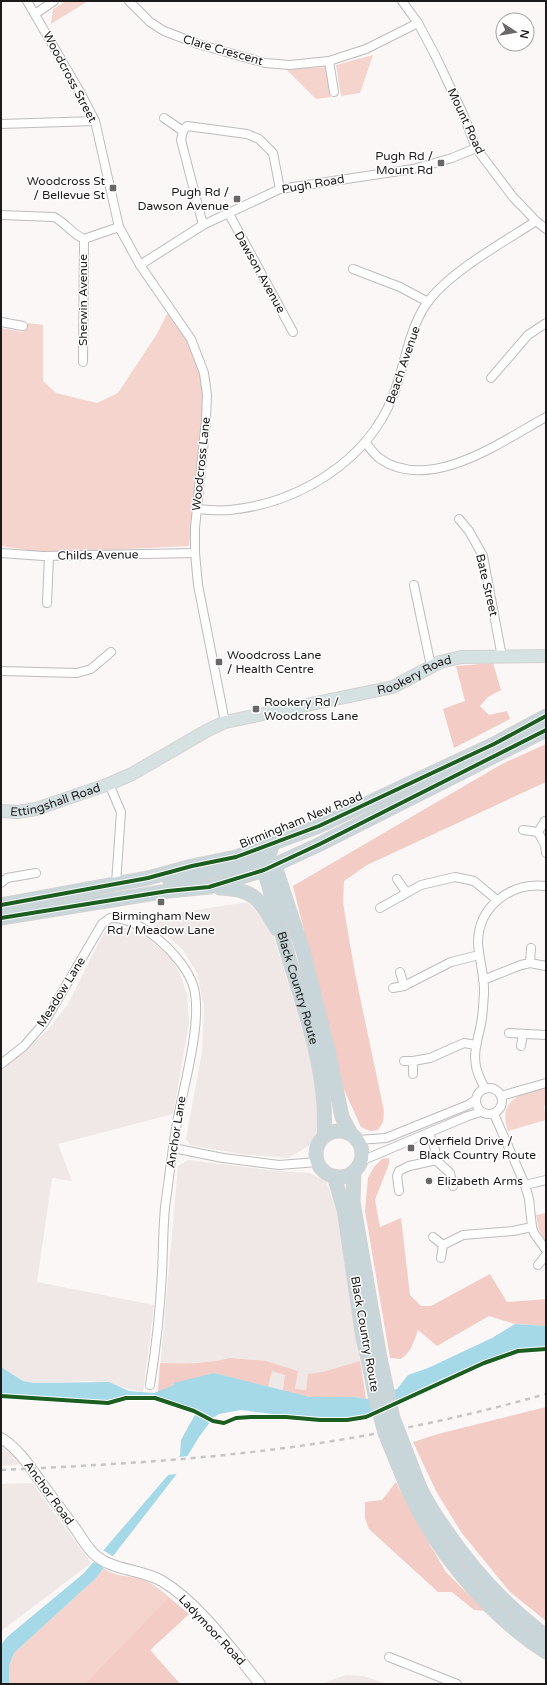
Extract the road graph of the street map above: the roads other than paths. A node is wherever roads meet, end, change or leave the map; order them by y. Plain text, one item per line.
1 (27, 1) edge
2 (54, 1) edge
3 (130, 1) edge
4 (402, 1) edge
5 (35, 14) junction
6 (418, 23) junction
7 (329, 61) junction
8 (334, 92) dead end
9 (164, 118) dead end
10 (95, 121) junction
11 (1, 124) edge
12 (183, 130) junction
13 (476, 148) junction
14 (280, 189) junction
15 (228, 212) junction
16 (1, 215) edge
17 (536, 221) junction
18 (203, 225) junction
19 (119, 227) junction
20 (546, 229) edge
21 (84, 239) junction
22 (140, 265) junction
23 (353, 269) dead end
24 (428, 302) junction
25 (1, 322) edge
26 (546, 323) edge
27 (23, 326) dead end
28 (293, 332) dead end
29 (83, 362) dead end
30 (492, 378) dead end
31 (546, 417) edge
32 (365, 442) junction
33 (196, 509) junction
34 (459, 519) dead end
35 (1, 553) edge
36 (195, 553) junction
37 (49, 556) junction
38 (414, 585) dead end
39 (47, 603) dead end
40 (111, 652) dead end
41 (546, 656) edge
42 (502, 657) junction
43 (431, 666) junction
44 (1, 671) edge
45 (546, 716) edge
46 (225, 722) junction
47 (546, 730) edge
48 (109, 784) junction
49 (1, 811) edge
50 (545, 822) dead end
51 (523, 830) dead end
52 (538, 832) junction
53 (273, 843) junction
54 (546, 853) edge
55 (269, 866) junction
56 (36, 872) dead end
57 (148, 878) junction
58 (396, 879) dead end
59 (1, 883) edge
60 (116, 883) junction
61 (546, 886) edge
62 (209, 887) junction
63 (406, 892) junction
64 (497, 900) junction
65 (1, 905) edge
66 (380, 908) dead end
67 (1, 918) edge
68 (116, 918) joint
69 (283, 939) junction
70 (531, 948) dead end
71 (479, 954) junction
72 (530, 963) junction
73 (546, 966) edge
74 (400, 972) dead end
75 (483, 980) junction
76 (404, 986) junction
77 (393, 988) dead end
78 (509, 1033) dead end
79 (523, 1034) junction
80 (546, 1035) edge
81 (476, 1045) junction
82 (521, 1046) dead end
83 (404, 1061) dead end
84 (413, 1062) junction
85 (1, 1064) edge
86 (413, 1074) dead end
87 (546, 1083) edge
88 (485, 1089) junction
89 (501, 1096) junction
90 (476, 1100) junction
91 (481, 1112) junction
92 (494, 1114) junction
93 (428, 1133) junction
94 (324, 1136) junction
95 (354, 1137) junction
96 (173, 1148) junction
97 (437, 1160) junction
98 (318, 1162) junction
99 (358, 1166) junction
100 (334, 1176) junction
101 (546, 1180) edge
102 (453, 1186) dead end
103 (525, 1186) junction
104 (399, 1192) dead end
105 (532, 1227) junction
106 (433, 1237) dead end
107 (443, 1245) junction
108 (546, 1250) edge
109 (546, 1255) edge
110 (441, 1258) dead end
111 (538, 1265) dead end
112 (374, 1358) junction
113 (150, 1385) dead end
114 (1, 1438) edge
115 (113, 1566) joint
116 (546, 1636) edge
117 (546, 1652) edge
118 (389, 1657) dead end
119 (260, 1684) edge
120 (457, 1684) edge

1 - 5 street, Woodcross Street
2 - 5 street
3 - 7 street, Clare Crescent
4 - 6 street, Mount Road
5 - 10 street, Woodcross Street
6 - 7 street, Clare Crescent
6 - 13 street, Mount Road
7 - 8 street
9 - 12 street
10 - 11 street
10 - 19 street, Woodcross Street
12 - 14 street
12 - 18 street
13 - 14 street, Pugh Road
13 - 17 street, Mount Road
14 - 15 street, Pugh Road
15 - 18 street, Pugh Road
15 - 28 street, Dawson Avenue
16 - 21 street
17 - 20 street, Mount Road
17 - 24 street, Beach Avenue
18 - 22 street, Pugh Road
19 - 21 street
19 - 22 street, Woodcross Lane
21 - 29 street, Sherwin Avenue
22 - 33 street, Woodcross Lane
23 - 24 street
24 - 32 street, Beach Avenue
25 - 27 street
26 - 30 street
31 - 32 street
32 - 33 street, Beach Avenue
33 - 36 street, Woodcross Lane
34 - 42 street, Bate Street
35 - 37 street, Childs Avenue
36 - 37 street, Childs Avenue
36 - 46 street, Woodcross Lane
37 - 39 street
38 - 43 street
40 - 44 street
41 - 42 main road, Rookery Road
42 - 43 main road, Rookery Road
43 - 46 main road, Rookery Road
45 - 53 highway, Birmingham New Road
46 - 48 main road, Rookery Road
47 - 55 highway, Birmingham New Road
48 - 49 main road, Ettingshall Road
48 - 60 street
50 - 52 street
51 - 52 street
52 - 54 street
53 - 55 highway
53 - 57 highway, Birmingham New Road
55 - 57 highway
55 - 62 highway, Birmingham New Road
55 - 69 highway, Black Country Route
55 - 95 highway, Black Country Route
56 - 59 street
57 - 60 highway, Birmingham New Road
58 - 63 street
60 - 65 highway, Birmingham New Road
61 - 64 street
62 - 67 highway, Birmingham New Road
62 - 69 highway
63 - 64 street
63 - 66 street
64 - 71 street
68 - 85 street, Meadow Lane
68 - 96 street, Anchor Lane
69 - 94 highway, Black Country Route
70 - 72 street
71 - 75 street
71 - 76 street
72 - 73 street
72 - 75 street
74 - 76 street
75 - 81 street
76 - 77 street
78 - 79 street
79 - 80 street
79 - 82 street
81 - 84 street
81 - 88 street
83 - 84 street
84 - 86 street
87 - 89 street
88 - 89 street
88 - 90 street
89 - 92 street
90 - 91 street
90 - 95 street
91 - 92 street
91 - 93 street
92 - 103 street
93 - 97 street
93 - 99 street
94 - 95 highway
94 - 98 highway, Black Country Route
95 - 99 highway, Black Country Route
96 - 98 street
96 - 113 street, Anchor Lane
97 - 102 street
97 - 104 street
98 - 100 highway
99 - 100 highway
99 - 112 highway, Black Country Route
100 - 112 highway, Black Country Route
101 - 103 street
103 - 105 street
105 - 107 street
105 - 108 street
106 - 107 street
107 - 110 street
109 - 111 street
112 - 116 highway, Black Country Route, bridge
112 - 117 highway, Black Country Route, bridge
114 - 115 street, Anchor Road
115 - 119 street, Ladymoor Road
118 - 120 street

